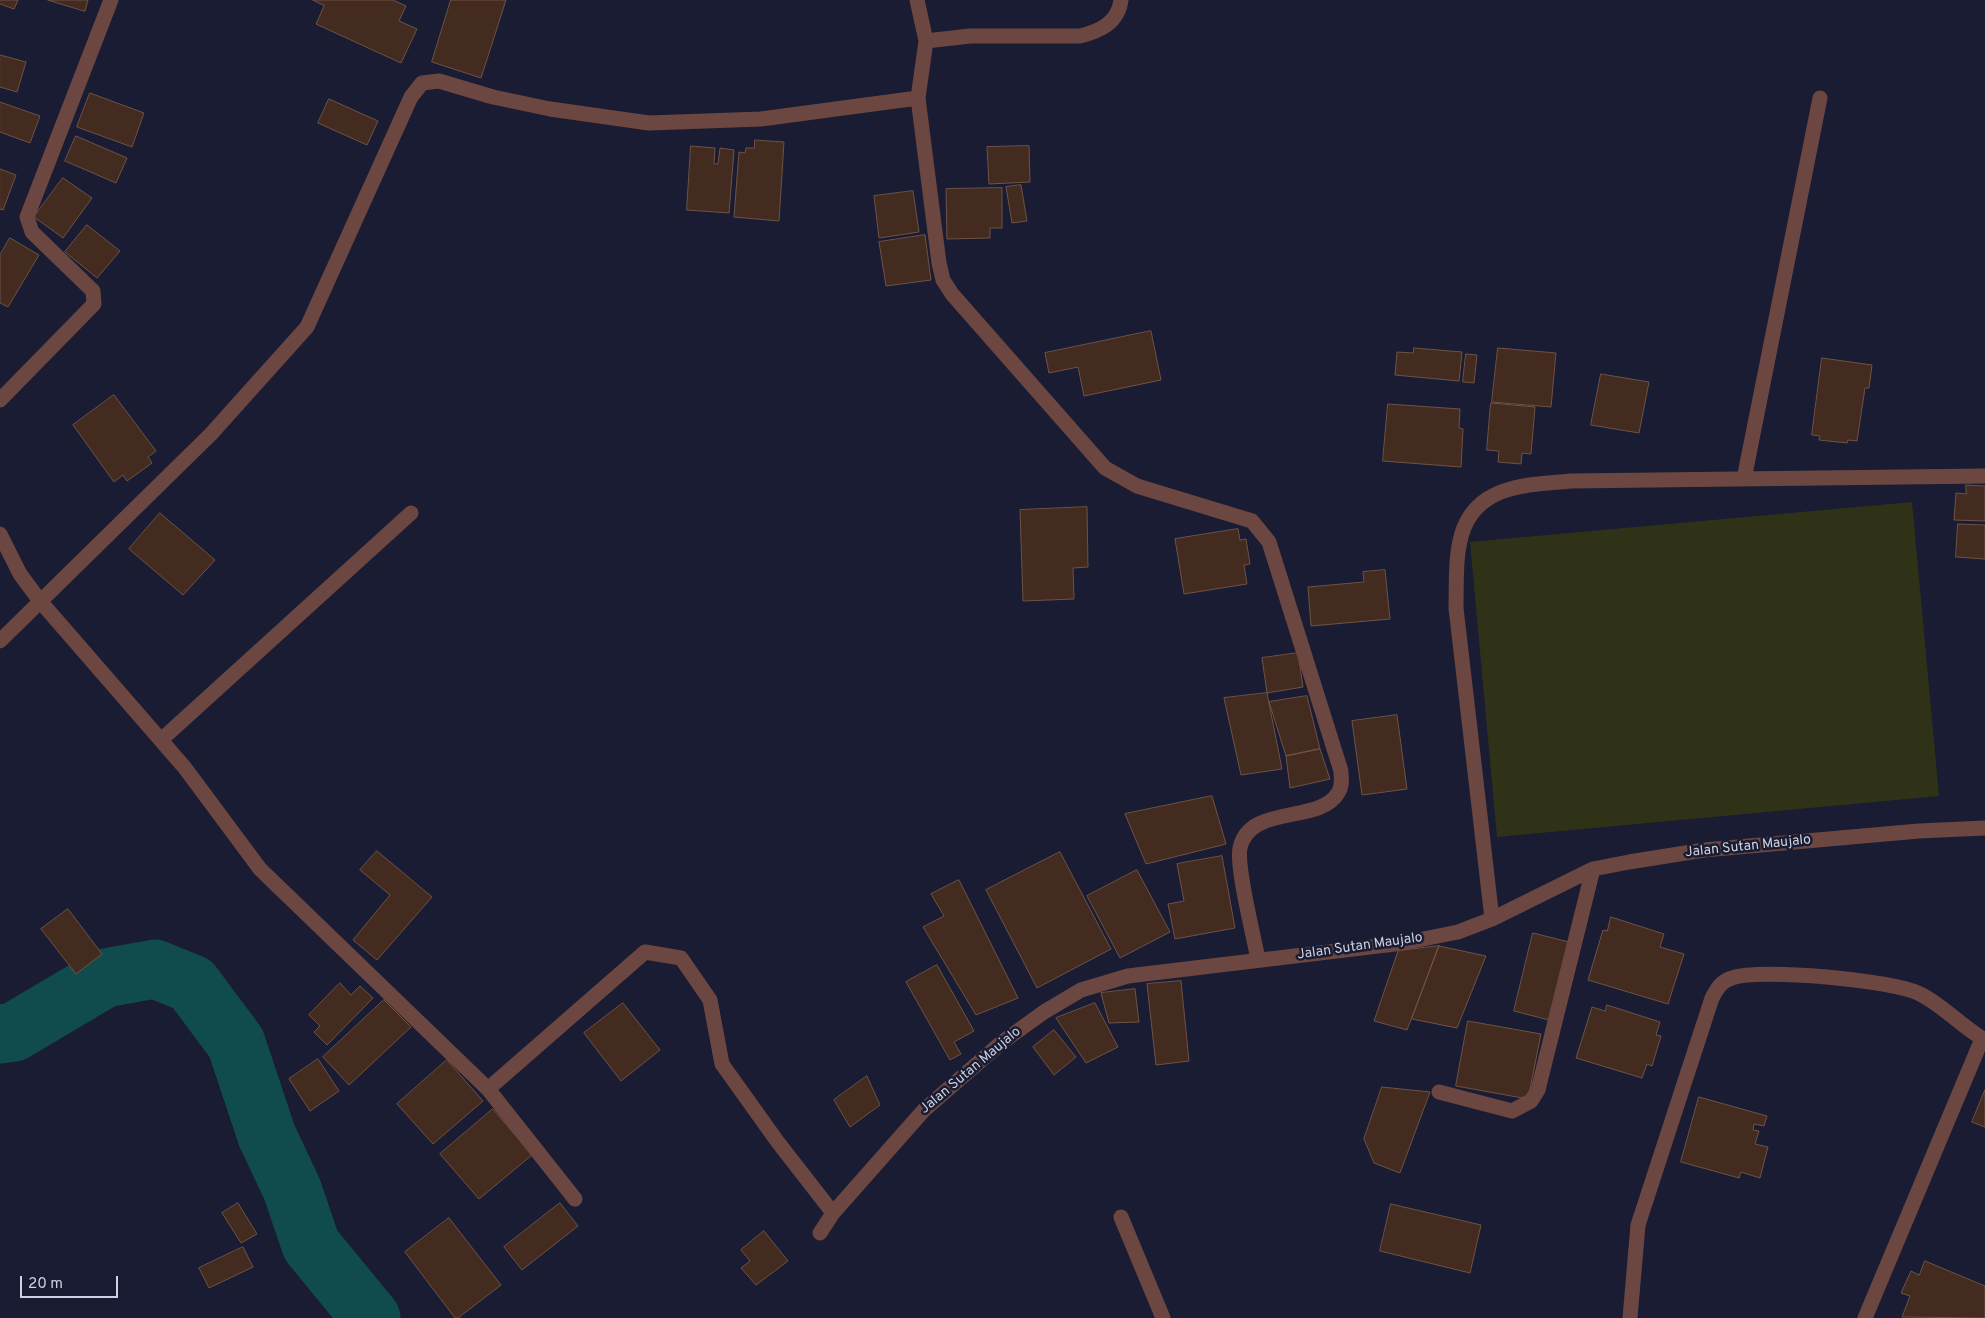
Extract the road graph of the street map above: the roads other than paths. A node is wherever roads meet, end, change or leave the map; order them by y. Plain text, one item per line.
1 (111, 0) edge
2 (917, 0) edge
3 (1121, 0) edge
4 (926, 41) junction
5 (918, 98) junction
6 (1820, 98) dead end
7 (0, 400) edge
8 (1985, 476) edge
9 (1744, 479) junction
10 (412, 513) dead end
11 (0, 534) edge
12 (40, 601) junction
13 (0, 641) edge
14 (161, 740) junction
15 (1985, 828) edge
16 (1593, 869) junction
17 (1492, 920) junction
18 (1258, 960) junction
19 (1984, 1040) edge
20 (488, 1089) junction
21 (1440, 1092) dead end
22 (576, 1199) dead end
23 (834, 1213) junction
24 (1121, 1217) dead end
25 (820, 1233) dead end
26 (1163, 1318) edge
27 (1630, 1318) edge
28 (1865, 1318) edge

1 - 7 street
2 - 4 street
3 - 4 street
4 - 5 street
5 - 12 street
5 - 18 street
6 - 9 street
8 - 9 street
9 - 17 street
10 - 14 street
11 - 12 street
12 - 13 street
12 - 14 street
14 - 20 street
15 - 16 street, Jalan Sutan Maujalo
16 - 17 street, Jalan Sutan Maujalo
16 - 21 street
17 - 18 street, Jalan Sutan Maujalo
18 - 23 street, Jalan Sutan Maujalo
19 - 27 street
19 - 28 street
20 - 22 street
20 - 23 street
23 - 25 street, Jalan Sutan Maujalo
24 - 26 street

